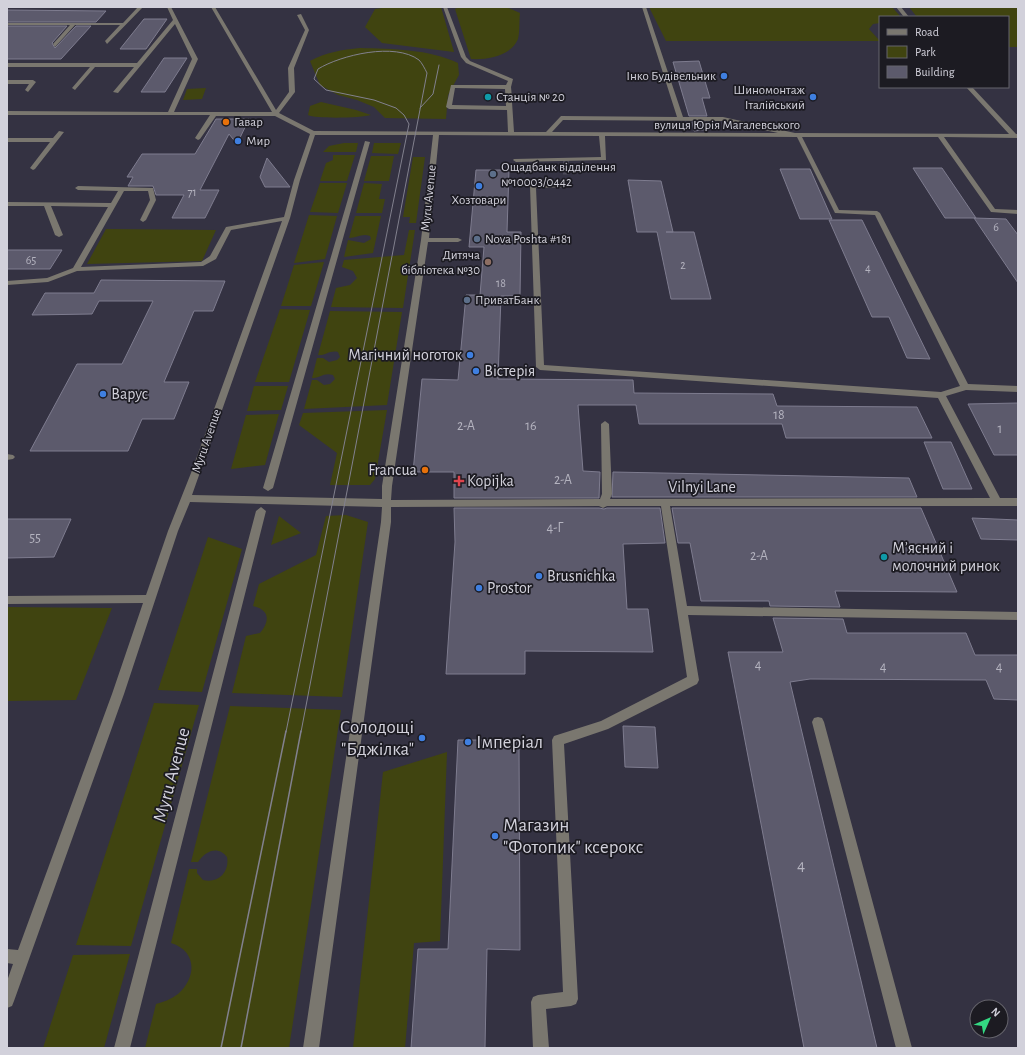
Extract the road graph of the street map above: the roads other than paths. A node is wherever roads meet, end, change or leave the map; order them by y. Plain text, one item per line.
1 (141, 7) edge
2 (169, 7) edge
3 (213, 7) edge
4 (446, 7) edge
5 (644, 7) edge
6 (898, 7) edge
7 (299, 15) dead end
8 (906, 16) edge
9 (176, 20) junction
10 (7, 24) edge
11 (73, 24) junction
12 (124, 24) junction
13 (107, 42) dead end
14 (55, 45) dead end
15 (7, 64) edge
16 (94, 65) junction
17 (138, 65) junction
18 (7, 82) edge
19 (508, 86) junction
20 (75, 88) dead end
21 (970, 88) edge
22 (28, 90) dead end
23 (116, 92) dead end
24 (509, 100) junction
25 (528, 100) dead end
26 (510, 108) junction
27 (7, 114) edge
28 (170, 114) junction
29 (214, 114) junction
30 (276, 114) junction
31 (680, 118) junction
32 (60, 132) dead end
33 (313, 133) junction
34 (436, 134) junction
35 (511, 136) junction
36 (548, 136) junction
37 (602, 136) junction
38 (799, 136) junction
39 (940, 136) junction
40 (1016, 136) edge
41 (198, 138) dead end
42 (7, 140) edge
43 (54, 140) junction
44 (368, 142) dead end
45 (516, 160) dead end
46 (33, 168) dead end
47 (566, 186) dead end
48 (78, 188) dead end
49 (122, 189) junction
50 (7, 204) edge
51 (47, 205) junction
52 (112, 205) junction
53 (1018, 212) edge
54 (287, 218) junction
55 (143, 220) dead end
56 (59, 235) dead end
57 (425, 240) junction
58 (458, 240) dead end
59 (76, 269) junction
60 (8, 285) edge
61 (965, 387) junction
62 (1018, 389) edge
63 (941, 395) junction
64 (605, 424) dead end
65 (268, 488) dead end
66 (186, 498) junction
67 (665, 502) junction
68 (997, 502) junction
69 (1018, 502) edge
70 (385, 503) junction
71 (603, 504) junction
72 (261, 511) dead end
73 (149, 599) junction
74 (7, 600) edge
75 (682, 610) junction
76 (1018, 616) edge
77 (818, 722) dead end
78 (7, 956) edge
79 (23, 957) junction
80 (7, 1001) edge
81 (122, 1048) edge
82 (311, 1048) edge
83 (540, 1048) edge
84 (904, 1048) edge

1 - 12 street
2 - 9 street
3 - 30 street
4 - 19 street
5 - 31 street
6 - 8 street
7 - 30 street
9 - 17 street
9 - 28 street
10 - 11 street
11 - 12 street
11 - 14 street
12 - 13 street
15 - 16 street
16 - 17 street
16 - 20 street
17 - 23 street
18 - 22 street
19 - 24 street
19 - 26 street
21 - 40 street
24 - 25 street
24 - 26 street
26 - 35 street
27 - 28 street
28 - 29 street
29 - 30 street
29 - 41 street
30 - 33 street
31 - 36 street
31 - 38 street
32 - 43 street
33 - 34 street
33 - 54 street, Myru Avenue
34 - 35 street, вулиця Юрія Магалевського
34 - 57 street, Myru Avenue
35 - 36 street, вулиця Юрія Магалевського
36 - 37 street, вулиця Юрія Магалевського
37 - 38 street, вулиця Юрія Магалевського
37 - 45 street
38 - 39 street, вулиця Юрія Магалевського
38 - 61 street
39 - 40 street, вулиця Юрія Магалевського
39 - 53 street
42 - 43 street
43 - 46 street
44 - 65 street
47 - 63 street
48 - 49 street
49 - 52 street
49 - 55 street
50 - 51 street
51 - 52 street
51 - 56 street
52 - 59 street
54 - 59 street
54 - 66 street, Myru Avenue
57 - 58 street
57 - 70 street, Myru Avenue
59 - 60 street
61 - 62 street
61 - 63 street
63 - 68 street
64 - 71 street
66 - 70 street, Myru Avenue
66 - 73 street, Myru Avenue
67 - 68 street, Vilnyi Lane
67 - 71 street, Vilnyi Lane
67 - 75 street
68 - 69 street, Vilnyi Lane
70 - 71 street, Vilnyi Lane
70 - 82 street, Myru Avenue
72 - 81 street, Myru Avenue
73 - 74 street
73 - 79 street, Myru Avenue
75 - 76 street
75 - 83 street
77 - 84 street
78 - 79 street
79 - 80 street, Myru Avenue

